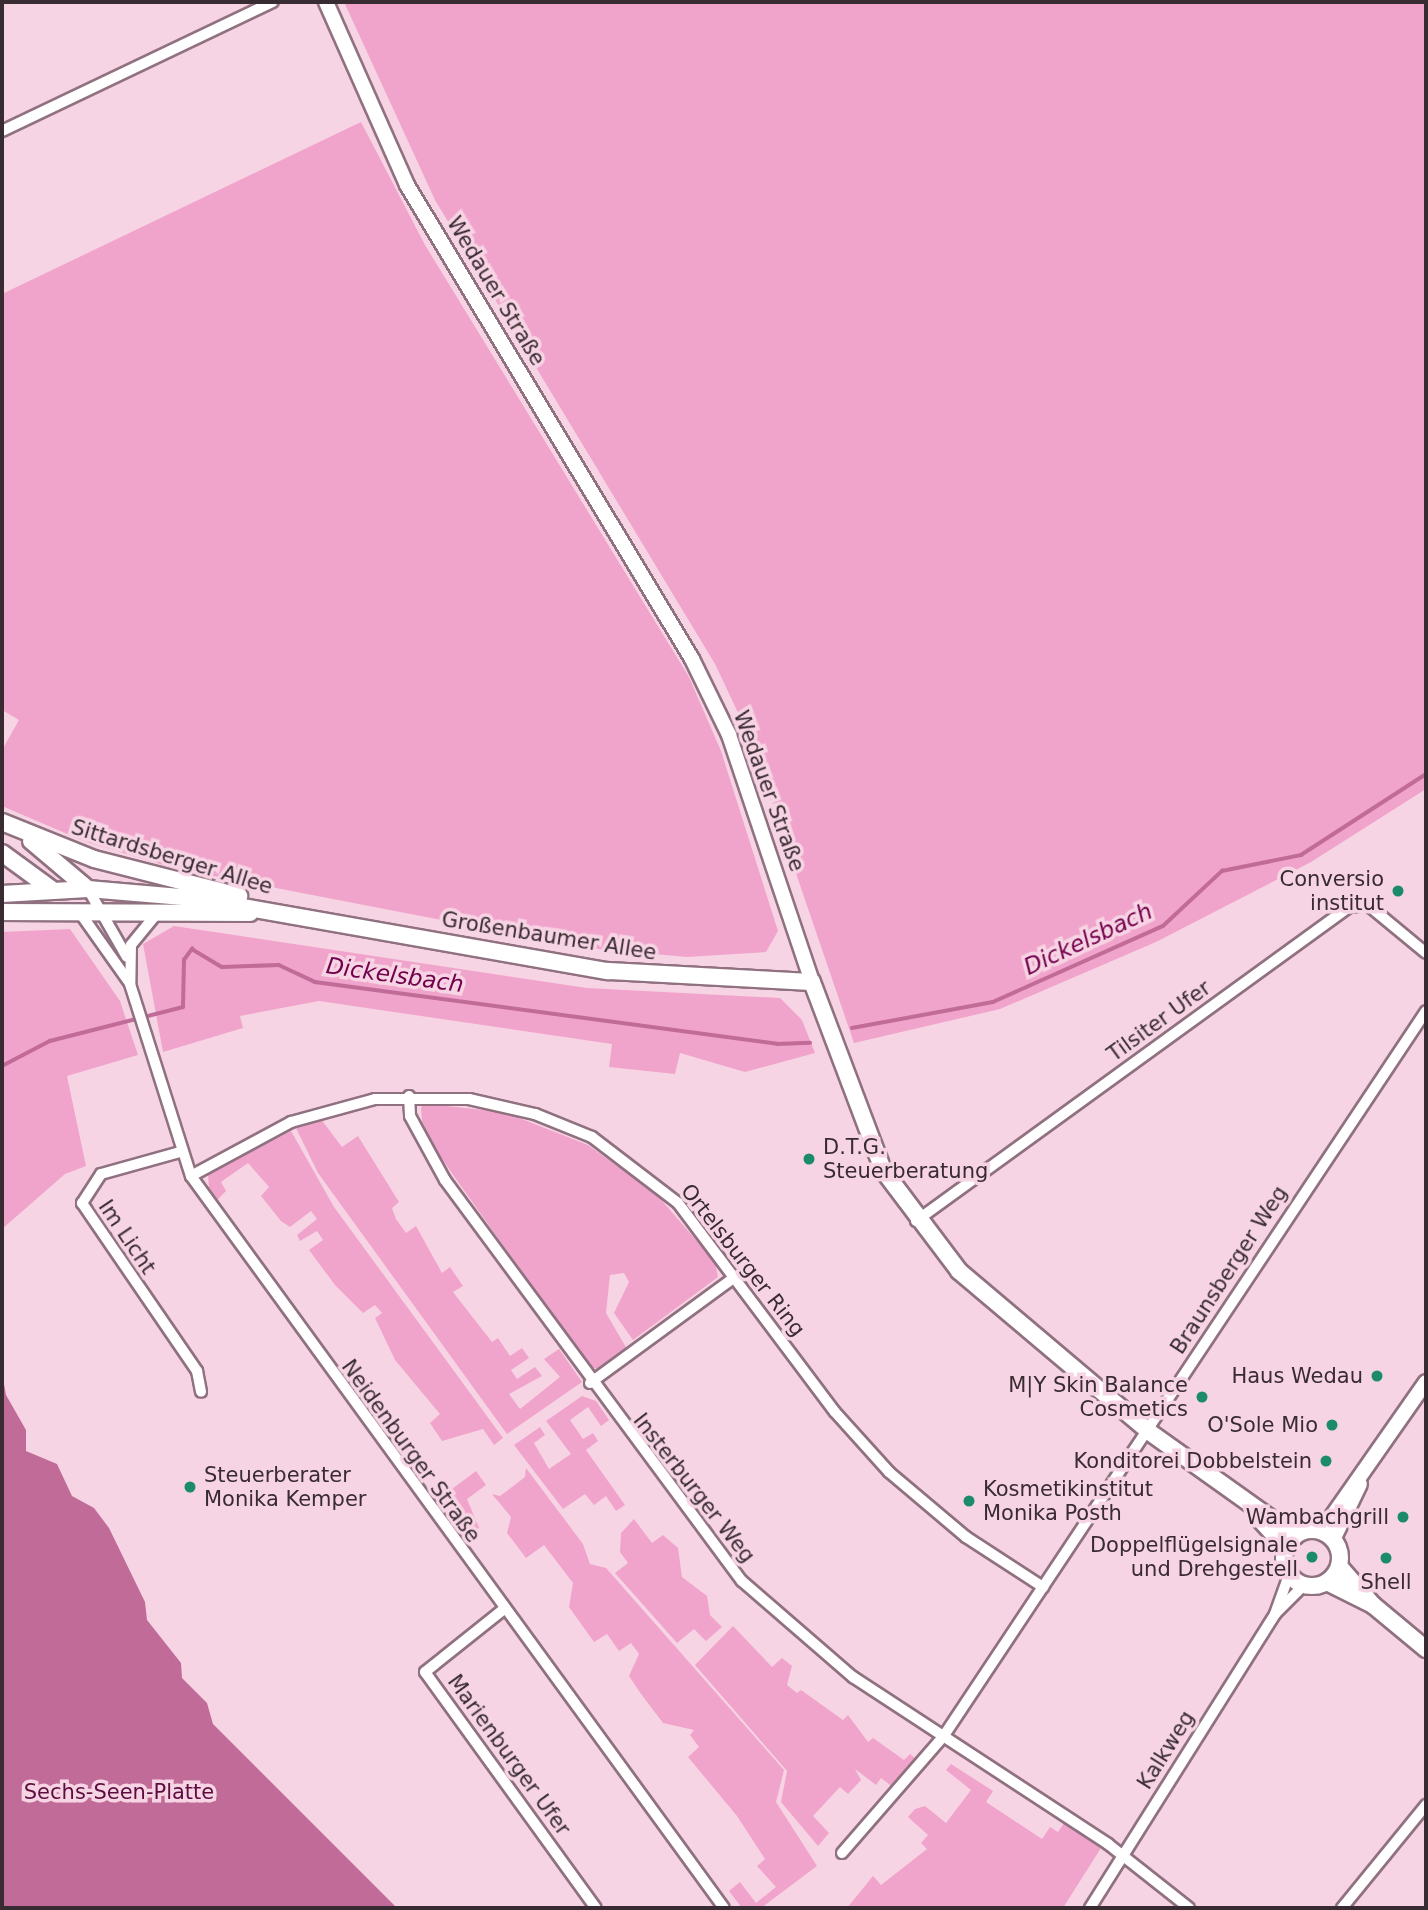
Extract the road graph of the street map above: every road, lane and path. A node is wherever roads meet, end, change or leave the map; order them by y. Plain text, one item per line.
1 (273, 2) edge
2 (326, 2) edge
3 (2, 131) edge
4 (7, 824) edge
5 (2, 853) edge
6 (88, 888) junction
7 (51, 889) junction
8 (2, 894) edge
9 (76, 908) junction
10 (102, 908) junction
11 (159, 911) junction
12 (2, 912) edge
13 (280, 912) junction
14 (1426, 953) edge
15 (127, 957) junction
16 (812, 982) junction
17 (130, 984) junction
18 (1426, 1011) edge
19 (409, 1096) junction
20 (180, 1152) junction
21 (191, 1176) junction
22 (916, 1221) junction
23 (735, 1277) junction
24 (1426, 1382) edge
25 (590, 1383) junction
26 (201, 1392) dead end
27 (1147, 1431) junction
28 (1327, 1536) junction
29 (1290, 1542) junction
30 (1339, 1566) junction
31 (1289, 1575) junction
32 (1327, 1582) junction
33 (1304, 1585) junction
34 (1043, 1587) junction
35 (1373, 1605) junction
36 (504, 1609) junction
37 (1275, 1614) junction
38 (1426, 1649) edge
39 (943, 1737) junction
40 (1426, 1805) edge
41 (842, 1853) dead end
42 (1124, 1856) junction
43 (596, 1908) edge
44 (724, 1908) edge
45 (1090, 1908) edge
46 (1189, 1908) edge
47 (1342, 1908) edge

1 - 3 street
2 - 16 street, Wedauer Straße
4 - 6 main road, Sittardsberger Allee
4 - 13 main road, Sittardsberger Allee
5 - 7 main road
6 - 7 main road, Großenbaumer Allee
6 - 10 street, Neidenburger Straße
6 - 13 main road, Großenbaumer Allee
7 - 8 main road, Großenbaumer Allee
7 - 9 main road
9 - 10 main road, Großenbaumer Allee
9 - 12 main road, Großenbaumer Allee
9 - 17 street, Neidenburger Straße
10 - 11 main road, Großenbaumer Allee
10 - 15 street, Neidenburger Straße
11 - 13 main road, Großenbaumer Allee
11 - 15 street
13 - 16 main road, Großenbaumer Allee
14 - 22 street, Tilsiter Ufer
15 - 17 street, Neidenburger Straße
16 - 22 main road, Wedauer Straße
17 - 20 street, Neidenburger Straße
18 - 27 street, Braunsberger Weg
19 - 21 street, Ortelsburger Ring
19 - 23 street, Ortelsburger Ring
19 - 25 street, Insterburger Weg
20 - 21 street, Neidenburger Straße
20 - 26 street, Im Licht
21 - 36 street, Neidenburger Straße
22 - 27 main road, Wedauer Straße
23 - 25 street
23 - 34 street, Ortelsburger Ring
24 - 28 street
25 - 39 street, Insterburger Weg
27 - 29 main road, Wedauer Straße
27 - 34 street, Braunsberger Weg
28 - 29 main road
28 - 30 main road
29 - 31 main road
30 - 32 main road
30 - 35 main road
31 - 33 main road
31 - 37 street, Kalkweg
32 - 33 main road
32 - 35 main road
33 - 37 street, Kalkweg
34 - 39 street, Braunsberger Weg
35 - 38 main road
36 - 43 street, Marienburger Ufer
36 - 44 street, Neidenburger Straße
37 - 42 street, Kalkweg
39 - 41 street, Braunsberger Weg
39 - 42 street, Insterburger Weg
40 - 47 street
42 - 45 street, Kalkweg
42 - 46 street, Insterburger Weg

